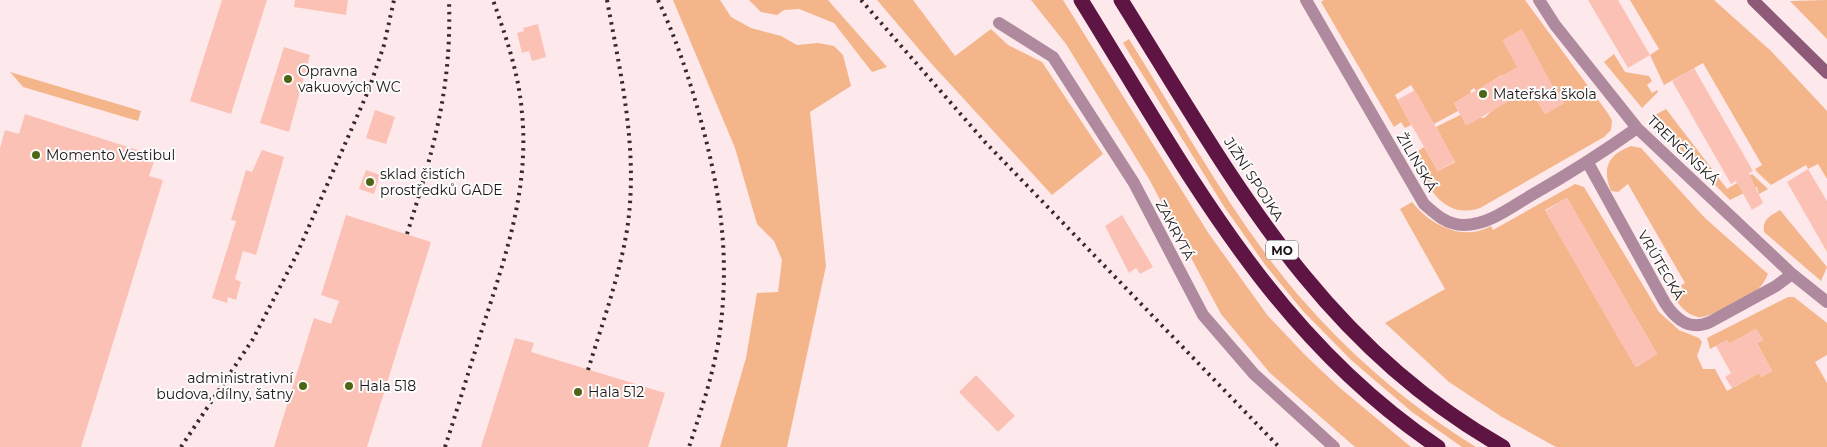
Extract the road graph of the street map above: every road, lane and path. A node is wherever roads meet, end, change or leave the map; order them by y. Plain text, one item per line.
1 (1082, 0) edge
2 (1122, 0) edge
3 (1306, 0) edge
4 (1539, 0) edge
5 (1752, 0) edge
6 (999, 23) dead end
7 (1827, 74) edge
8 (1637, 128) junction
9 (1588, 163) junction
10 (1792, 274) junction
11 (1827, 302) edge
12 (1334, 447) edge
13 (1438, 447) edge
14 (1503, 447) edge

1 - 13 highway, MO
2 - 14 highway, JIŽNÍ SPOJKA / MO
3 - 9 street, ŽILINSKÁ
4 - 8 street, TRENČÍNSKÁ
5 - 7 street
6 - 12 street, ZAKRYTÁ
8 - 9 street, ŽILINSKÁ
8 - 10 street, TRENČÍNSKÁ
9 - 10 street, VRÚTECKÁ
10 - 11 street, TRENČÍNSKÁ

